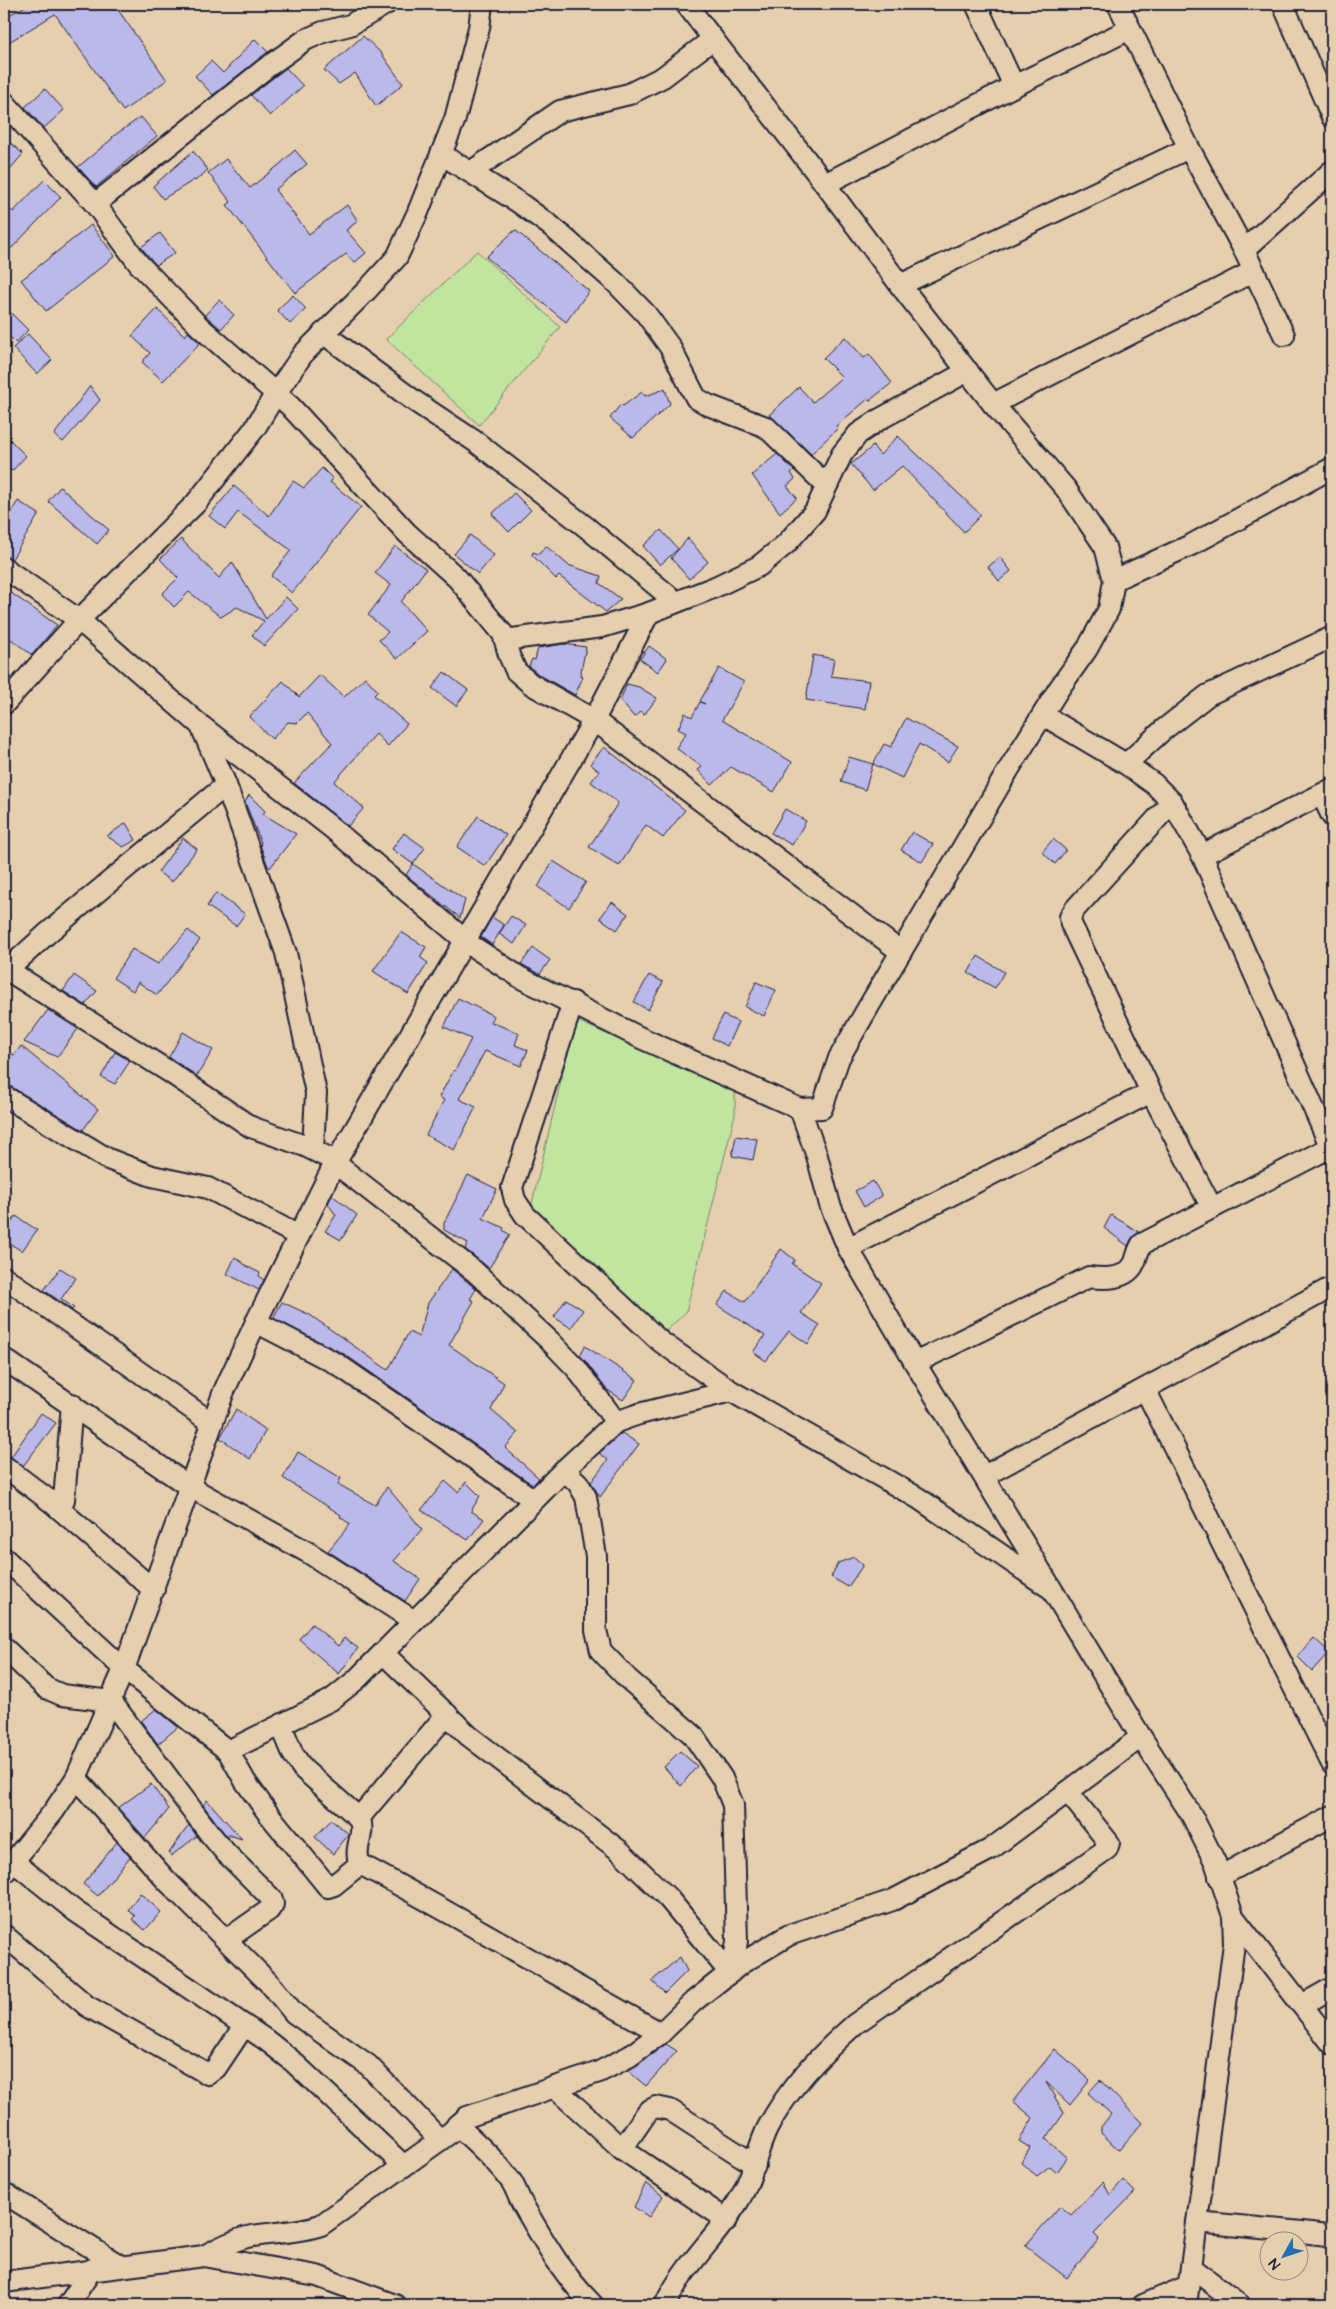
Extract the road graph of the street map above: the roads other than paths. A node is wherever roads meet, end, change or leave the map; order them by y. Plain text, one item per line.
1 (386, 4) edge
2 (482, 4) edge
3 (686, 4) edge
4 (976, 4) edge
5 (1118, 4) edge
6 (1282, 4) edge
7 (1130, 29) junction
8 (713, 39) junction
9 (1014, 86) junction
10 (4, 102) edge
11 (1332, 117) edge
12 (1188, 148) junction
13 (441, 154) junction
14 (1332, 171) edge
15 (472, 172) junction
16 (826, 184) junction
17 (95, 204) junction
18 (1244, 250) junction
19 (1254, 271) junction
20 (900, 285) junction
21 (323, 333) junction
22 (1284, 335) dead end
23 (968, 371) junction
24 (276, 393) junction
25 (993, 404) junction
26 (1332, 468) edge
27 (826, 485) junction
28 (4, 568) edge
29 (1114, 580) junction
30 (676, 602) junction
31 (649, 613) junction
32 (79, 620) junction
33 (1332, 637) edge
34 (505, 640) junction
35 (4, 704) edge
36 (1043, 715) junction
37 (594, 720) junction
38 (200, 725) junction
39 (1126, 764) junction
40 (226, 784) junction
41 (1327, 792) edge
42 (1172, 802) junction
43 (1332, 816) edge
44 (1202, 855) junction
45 (465, 939) junction
46 (901, 952) junction
47 (5, 969) edge
48 (573, 1002) junction
49 (1151, 1092) junction
50 (4, 1096) edge
51 (800, 1109) junction
52 (313, 1149) junction
53 (1331, 1149) edge
54 (334, 1164) junction
55 (1212, 1208) junction
56 (298, 1236) junction
57 (848, 1248) junction
58 (4, 1277) edge
59 (1332, 1287) edge
60 (256, 1322) junction
61 (4, 1359) edge
62 (915, 1363) junction
63 (1145, 1389) junction
64 (730, 1391) junction
65 (72, 1404) junction
66 (616, 1422) junction
67 (212, 1423) junction
68 (4, 1466) edge
69 (564, 1470) junction
70 (984, 1476) junction
71 (190, 1486) junction
72 (534, 1500) junction
73 (50, 1501) junction
74 (4, 1558) edge
75 (154, 1590) junction
76 (1053, 1590) junction
77 (414, 1621) junction
78 (4, 1648) edge
79 (383, 1653) junction
80 (124, 1669) junction
81 (111, 1701) junction
82 (447, 1714) junction
83 (281, 1725) junction
84 (1141, 1737) junction
85 (228, 1751) junction
86 (1332, 1764) edge
87 (76, 1778) junction
88 (1068, 1792) junction
89 (1332, 1816) edge
90 (359, 1818) junction
91 (360, 1864) junction
92 (9, 1867) edge
93 (1220, 1877) junction
94 (1233, 1916) junction
95 (4, 1935) edge
96 (226, 1940) junction
97 (728, 1970) junction
98 (1332, 1988) edge
99 (1302, 2005) junction
100 (244, 2026) junction
101 (661, 2034) junction
102 (1332, 2044) edge
103 (554, 2087) junction
104 (457, 2125) junction
105 (440, 2140) junction
106 (622, 2149) junction
107 (756, 2165) junction
108 (404, 2166) junction
109 (4, 2193) edge
110 (727, 2220) junction
111 (1197, 2222) junction
112 (1332, 2238) edge
113 (204, 2256) junction
114 (119, 2266) junction
115 (1191, 2267) junction
116 (92, 2269) junction
117 (4, 2282) edge
118 (1187, 2296) edge
119 (68, 2305) edge
120 (395, 2305) edge
121 (593, 2305) edge
122 (665, 2305) edge
123 (1143, 2305) edge
124 (1240, 2305) edge

1 - 17 street
2 - 13 street
3 - 8 street
4 - 9 street
5 - 7 street
6 - 11 street
7 - 9 street
7 - 12 street
8 - 15 street
8 - 16 street
9 - 16 street
10 - 17 street
12 - 18 street
12 - 20 street
13 - 15 street
13 - 21 street
14 - 18 street
15 - 27 street
16 - 20 street
17 - 24 street
18 - 19 street
19 - 22 street
19 - 25 street
20 - 23 street
21 - 24 street
21 - 30 street
23 - 25 street
23 - 27 street
24 - 32 street
24 - 34 street
25 - 29 street
26 - 29 street
27 - 30 street
28 - 32 street
29 - 36 street
30 - 31 street
31 - 34 street
31 - 37 street
32 - 35 street
32 - 38 street
33 - 39 street
34 - 37 street
36 - 39 street
36 - 46 street
37 - 45 street
37 - 46 street
38 - 40 street
38 - 45 street
39 - 42 street
40 - 47 street
40 - 52 street
41 - 43 street
41 - 44 street
42 - 44 street
42 - 49 street
44 - 53 street
45 - 48 street
45 - 54 street
46 - 51 street
47 - 52 street
48 - 51 street
48 - 64 street
49 - 55 street
49 - 57 street
50 - 56 street
51 - 57 street
52 - 54 street
53 - 55 street
54 - 56 street
54 - 66 street
55 - 62 street
56 - 60 street
57 - 62 street
58 - 67 street
59 - 63 street
60 - 67 street
60 - 72 street
61 - 65 street
62 - 70 street
63 - 70 street
63 - 86 street
64 - 66 street
64 - 76 street
65 - 71 street
65 - 73 street
66 - 69 street
67 - 71 street
68 - 73 street
69 - 72 street
69 - 97 street
70 - 76 street
71 - 75 street
71 - 77 street
72 - 77 street
73 - 75 street
74 - 80 street
75 - 80 street
76 - 84 street
77 - 79 street
78 - 81 street
79 - 82 street
79 - 83 street
80 - 81 street
80 - 85 street
81 - 87 street
81 - 96 street
82 - 90 street
82 - 97 street
83 - 85 street
83 - 90 street
84 - 88 street
84 - 93 street
85 - 91 street
87 - 92 street
87 - 96 street
88 - 97 street
88 - 107 street
89 - 93 street
90 - 91 street
91 - 101 street
92 - 100 street
93 - 94 street
94 - 99 street
94 - 111 street
95 - 100 street
96 - 105 street
97 - 101 street
98 - 99 street
99 - 102 street
100 - 108 street
101 - 103 street
103 - 104 street
103 - 106 street
104 - 105 street
104 - 121 street
105 - 108 street
106 - 107 street
106 - 110 street
107 - 110 street
108 - 113 street
109 - 114 street
110 - 122 street
111 - 112 street
111 - 115 street
113 - 114 street
113 - 120 street
114 - 116 street
115 - 118 street
115 - 124 street
116 - 117 street
116 - 119 street
118 - 123 street

